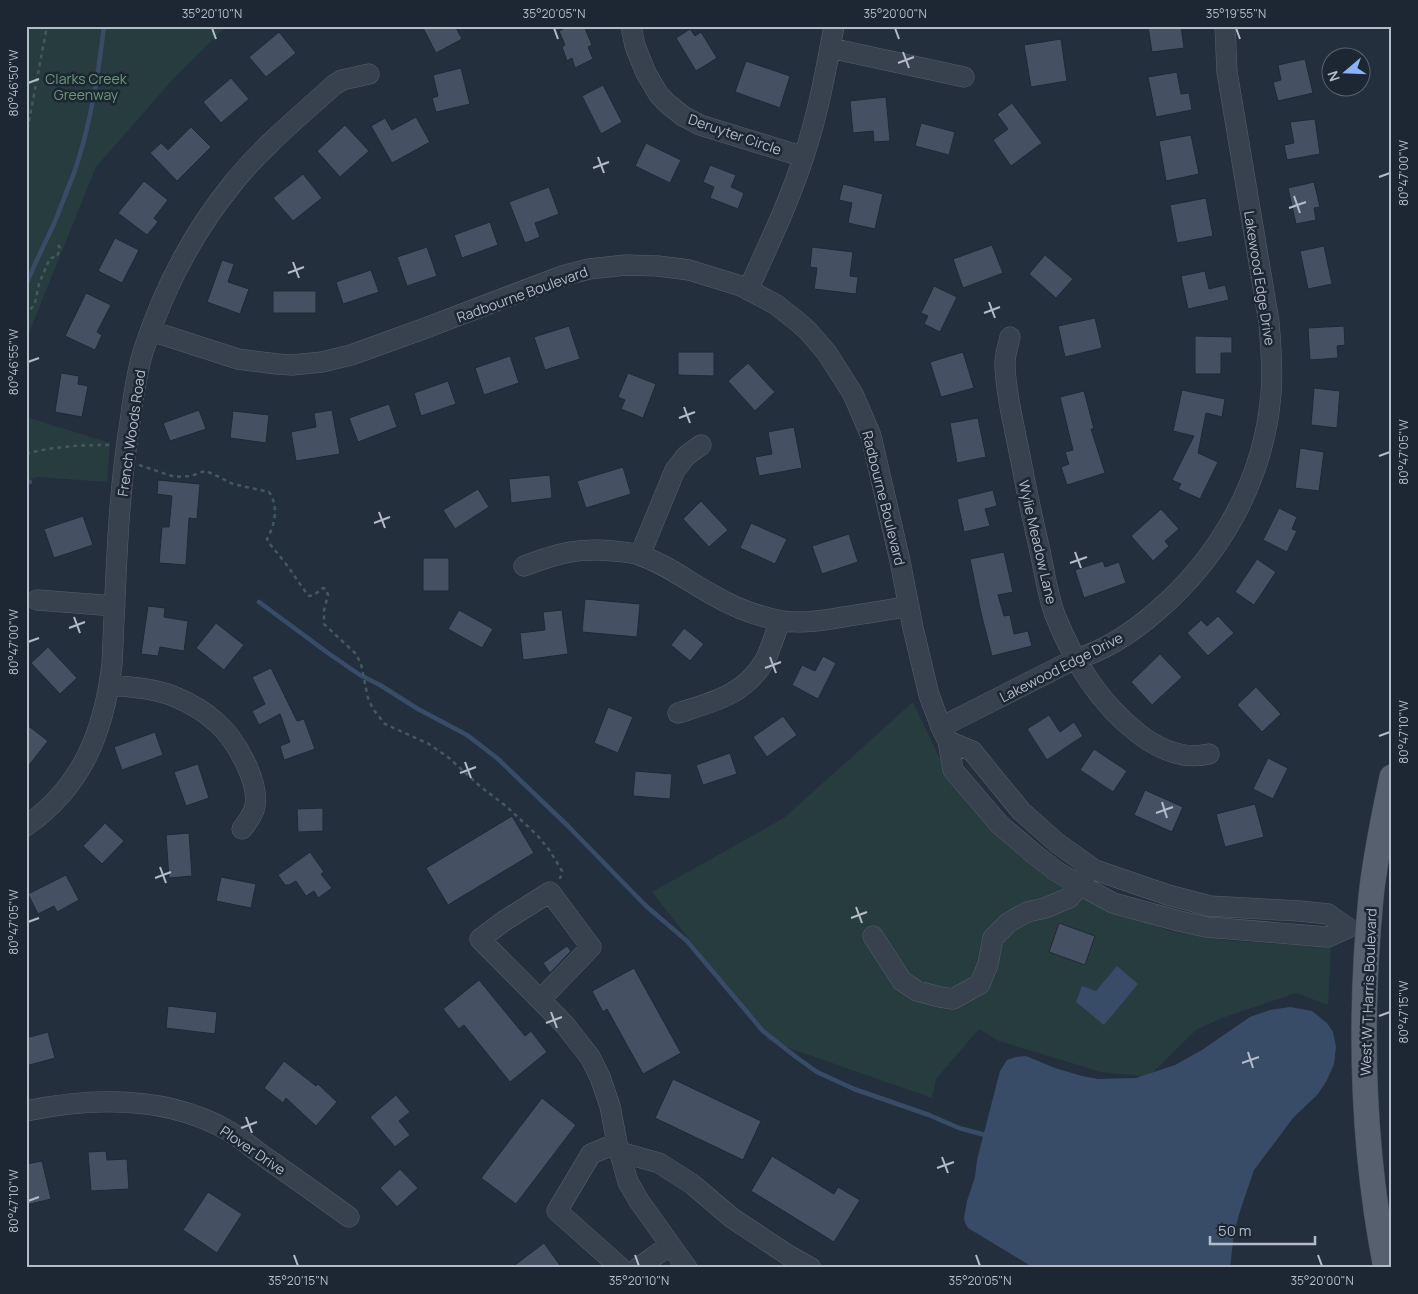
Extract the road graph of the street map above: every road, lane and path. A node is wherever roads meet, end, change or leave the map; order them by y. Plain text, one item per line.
1 (47, 26) edge
2 (631, 26) edge
3 (834, 26) edge
4 (1225, 26) edge
5 (830, 48) junction
6 (369, 74) dead end
7 (964, 77) dead end
8 (26, 136) edge
9 (804, 158) junction
10 (58, 245) dead end
11 (748, 290) junction
12 (26, 316) edge
13 (151, 331) junction
14 (1010, 337) dead end
15 (126, 445) junction
16 (700, 445) dead end
17 (26, 454) edge
18 (640, 555) junction
19 (524, 566) dead end
20 (37, 600) dead end
21 (115, 606) junction
22 (909, 606) junction
23 (780, 621) junction
24 (1075, 659) junction
25 (109, 685) junction
26 (678, 713) dead end
27 (945, 734) junction
28 (1209, 754) dead end
29 (1392, 777) edge
30 (26, 826) edge
31 (242, 829) dead end
32 (1089, 866) junction
33 (1080, 885) junction
34 (552, 895) junction
35 (1358, 930) junction
36 (873, 936) dead end
37 (540, 1000) junction
38 (1364, 1068) junction
39 (26, 1111) edge
40 (619, 1147) junction
41 (1392, 1216) edge
42 (349, 1217) dead end
43 (670, 1245) junction
44 (621, 1268) edge
45 (638, 1268) edge
46 (687, 1268) edge
47 (811, 1268) edge
48 (1386, 1268) edge

1 - 8 path
2 - 9 street, Deruyter Circle
3 - 5 street
4 - 24 street, Lakewood Edge Drive
5 - 7 street
5 - 9 street
6 - 13 street, French Woods Road
9 - 11 street
10 - 12 path
11 - 13 street, Radbourne Boulevard
11 - 22 street, Radbourne Boulevard
13 - 15 street, French Woods Road
14 - 24 street, Wylie Meadow Lane
15 - 17 path
15 - 21 street, French Woods Road
15 - 34 path
16 - 18 street
18 - 19 street
18 - 23 street
20 - 21 street
21 - 25 street, French Woods Road
22 - 23 street
22 - 27 street, Radbourne Boulevard
23 - 26 street
24 - 27 street, Lakewood Edge Drive
24 - 28 street, Wylie Meadow Lane
25 - 30 street, French Woods Road
25 - 31 street
27 - 32 street
27 - 33 street, Radbourne Boulevard
29 - 35 main road, West W T Harris Boulevard
32 - 33 street
32 - 35 street
33 - 35 street, Radbourne Boulevard
33 - 36 street
34 - 37 street
34 - 37 street
35 - 38 main road, West W T Harris Boulevard
37 - 40 street
38 - 41 main road
38 - 48 main road, West W T Harris Boulevard
39 - 42 street, Plover Drive
40 - 43 street
40 - 44 street
40 - 47 street
43 - 45 street
43 - 46 street

